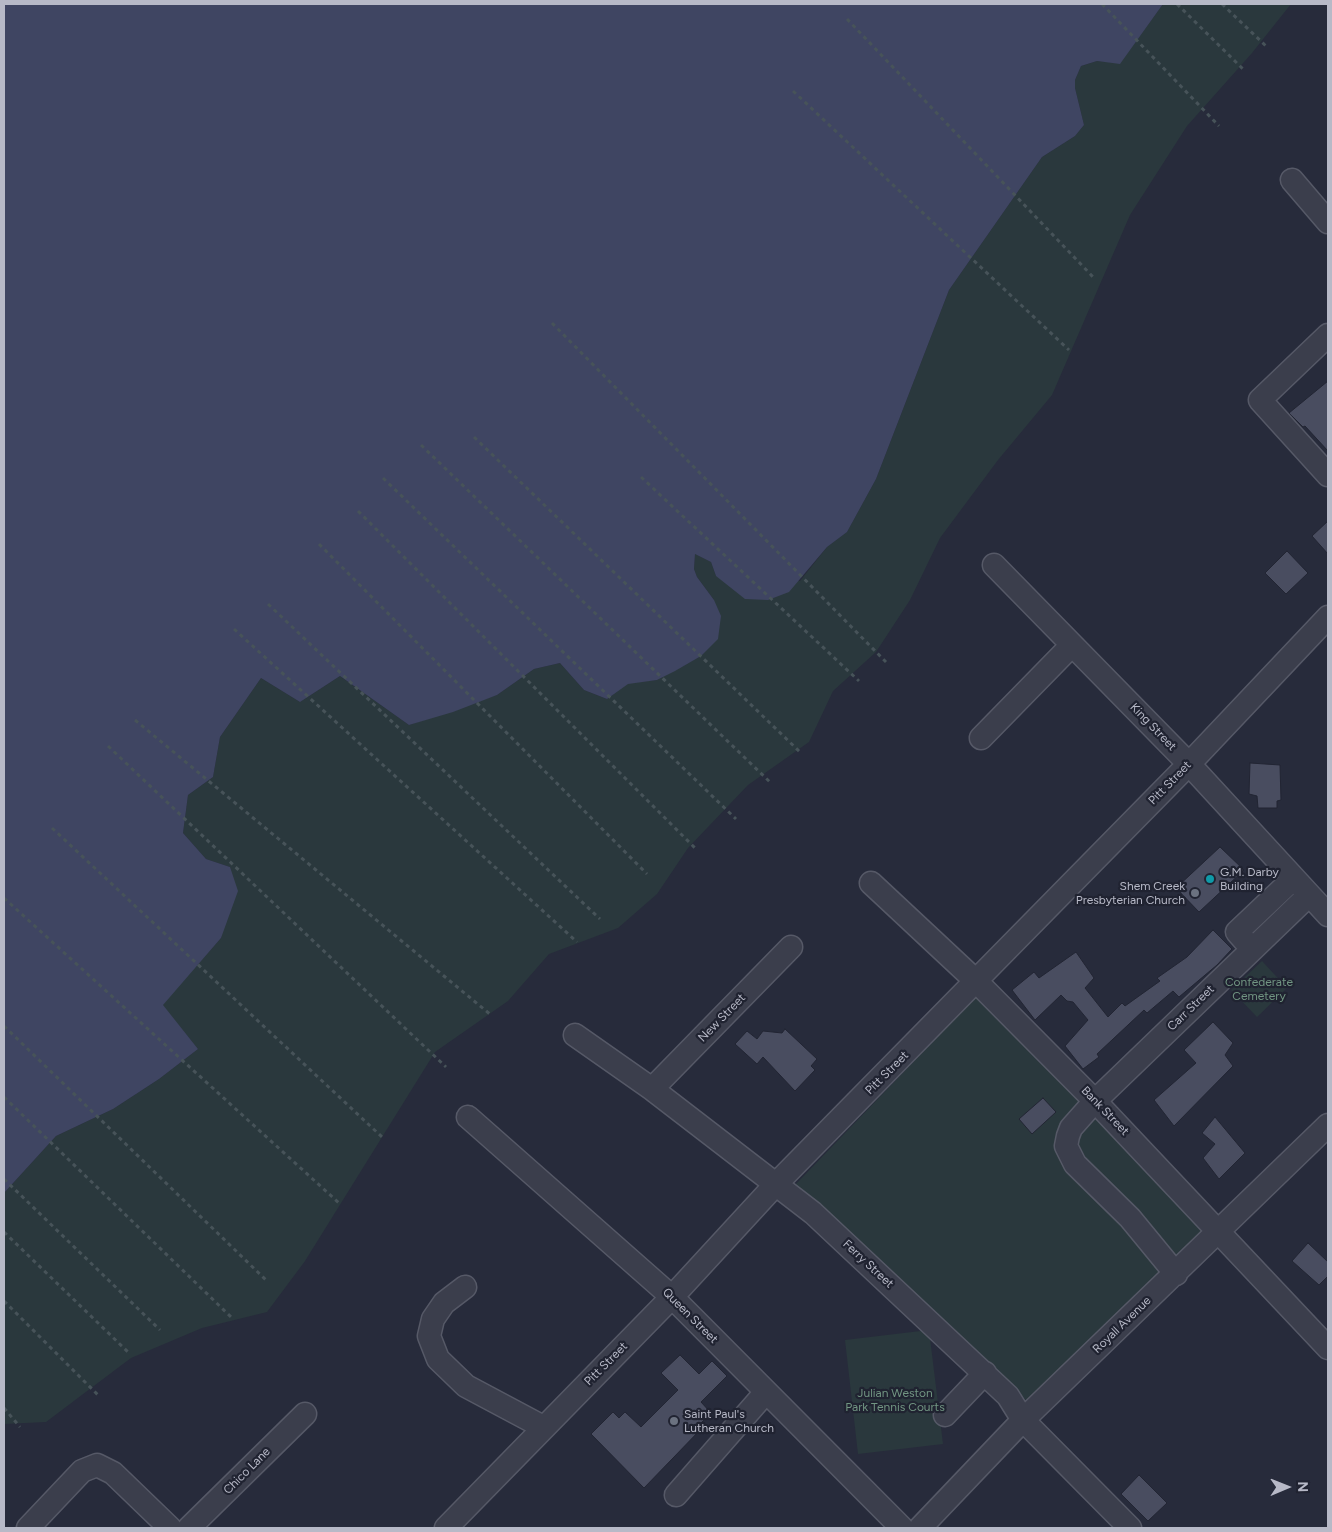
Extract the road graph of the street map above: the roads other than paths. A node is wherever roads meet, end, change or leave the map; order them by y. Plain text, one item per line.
1 (1292, 180) dead end
2 (1328, 222) edge
3 (1328, 336) edge
4 (1328, 475) edge
5 (994, 565) dead end
6 (1328, 617) edge
7 (1072, 645) junction
8 (980, 738) dead end
9 (1189, 764) junction
10 (1294, 878) junction
11 (871, 883) dead end
12 (1309, 895) junction
13 (1328, 915) edge
14 (791, 947) dead end
15 (1252, 949) junction
16 (977, 982) junction
17 (575, 1035) dead end
18 (652, 1089) junction
19 (1095, 1100) junction
20 (468, 1117) dead end
21 (1328, 1126) edge
22 (776, 1184) junction
23 (1219, 1232) junction
24 (1176, 1274) junction
25 (465, 1287) dead end
26 (672, 1297) junction
27 (1328, 1348) edge
28 (985, 1373) junction
29 (766, 1392) junction
30 (305, 1414) dead end
31 (945, 1415) dead end
32 (1023, 1420) junction
33 (543, 1427) junction
34 (676, 1495) dead end
35 (450, 1527) edge
36 (28, 1528) edge
37 (170, 1528) edge
38 (189, 1528) edge
39 (902, 1528) edge
40 (920, 1528) edge
41 (1130, 1528) edge

1 - 2 street
3 - 4 street
5 - 7 street, King Street
6 - 9 street, Pitt Street
7 - 8 street
7 - 9 street, King Street
9 - 10 street, King Street
9 - 16 street, Pitt Street
10 - 12 street, King Street
10 - 15 street
11 - 16 street, Bank Street
12 - 13 street, King Street
12 - 15 street, Carr Street
14 - 18 street, New Street
15 - 19 street, Carr Street
16 - 19 street, Bank Street
16 - 22 street, Pitt Street
17 - 18 street, Ferry Street
18 - 22 street, Ferry Street
19 - 23 street, Bank Street
19 - 24 street, Carr Street
20 - 26 street, Queen Street
21 - 23 street, Royall Avenue
22 - 26 street, Pitt Street
22 - 28 street, Ferry Street
23 - 24 street, Royall Avenue
23 - 27 street, Bank Street
24 - 32 street, Royall Avenue
25 - 33 street
26 - 29 street, Queen Street
26 - 33 street, Pitt Street
28 - 31 street
28 - 32 street, Ferry Street
29 - 34 street
29 - 39 street, Queen Street
30 - 38 street, Chico Lane
32 - 40 street, Royall Avenue
32 - 41 street, Ferry Street
33 - 35 street, Pitt Street
36 - 37 street

